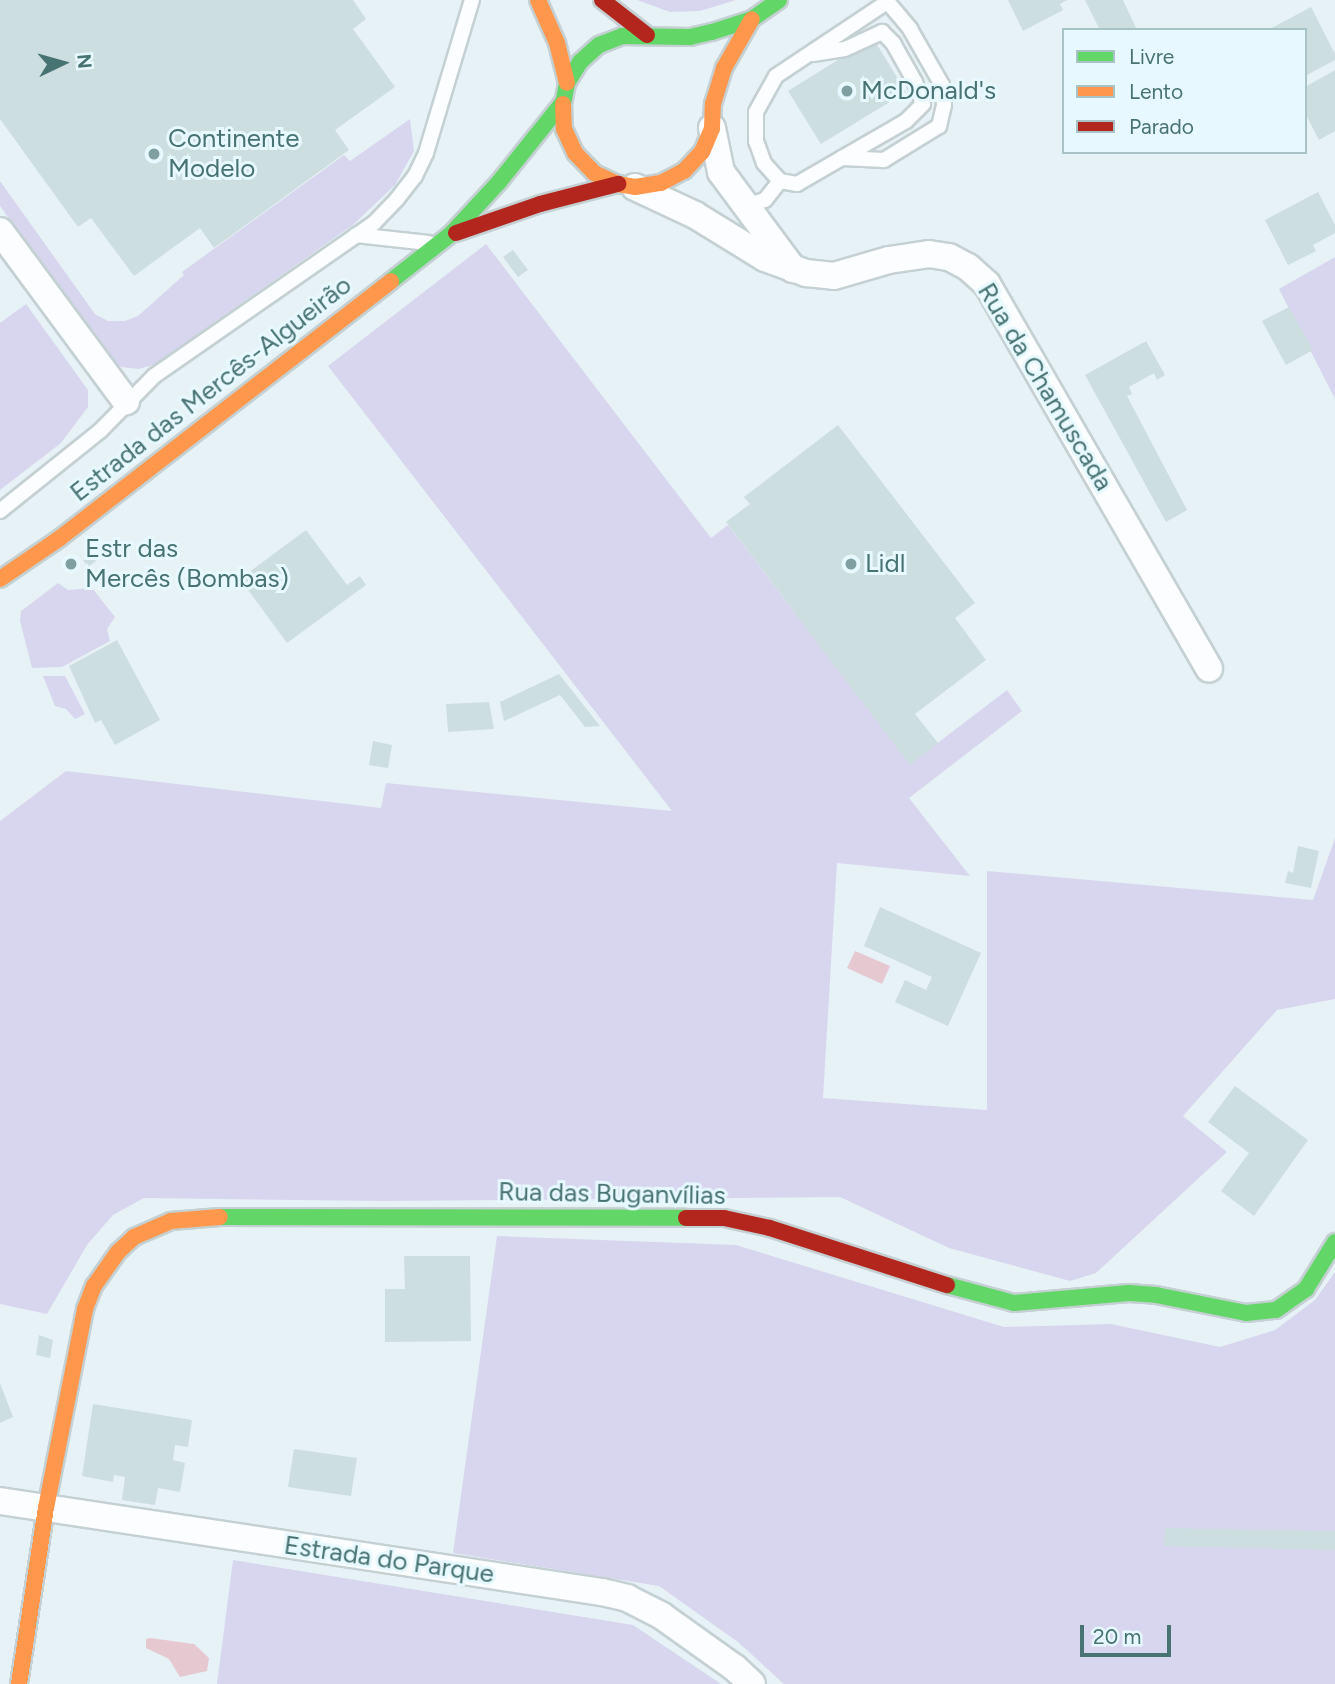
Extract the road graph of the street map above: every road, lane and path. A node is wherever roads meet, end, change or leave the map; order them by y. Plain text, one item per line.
1 (472, 0) edge
2 (538, 0) edge
3 (602, 0) edge
4 (779, 0) edge
5 (886, 1) edge
6 (752, 19) junction
7 (654, 36) junction
8 (689, 55) dead end
9 (807, 55) junction
10 (703, 73) dead end
11 (568, 83) junction
12 (563, 102) junction
13 (713, 116) junction
14 (842, 158) junction
15 (780, 181) junction
16 (626, 185) junction
17 (745, 205) junction
18 (0, 231) edge
19 (451, 234) junction
20 (356, 235) junction
21 (437, 244) junction
22 (793, 269) junction
23 (126, 401) junction
24 (0, 511) edge
25 (0, 579) edge
26 (1209, 668) dead end
27 (1335, 1242) edge
28 (0, 1501) edge
29 (46, 1508) junction
30 (19, 1684) edge
31 (752, 1684) edge

1 - 20 lane
2 - 11 street
3 - 7 street
4 - 6 street, Estrada das Mercês-Algueirão
5 - 9 lane
5 - 14 lane
6 - 7 street, Estrada das Mercês-Algueirão
6 - 13 street, Estrada das Mercês-Algueirão
7 - 8 street
7 - 11 street, Estrada das Mercês-Algueirão
9 - 14 lane
9 - 15 lane
10 - 13 street
11 - 12 street, Estrada das Mercês-Algueirão
12 - 16 street, Estrada das Mercês-Algueirão
12 - 19 street, Estrada das Mercês-Algueirão
13 - 16 street, Estrada das Mercês-Algueirão
13 - 17 street
14 - 15 lane
15 - 17 lane
16 - 19 street, Estrada das Mercês-Algueirão
16 - 22 street, Rua da Chamuscada
17 - 22 street
18 - 23 street
19 - 21 street, Estrada das Mercês-Algueirão
20 - 21 lane
20 - 23 lane
21 - 25 street, Estrada das Mercês-Algueirão
22 - 26 street, Rua da Chamuscada
23 - 24 lane
27 - 29 street, Rua das Buganvílias
28 - 29 street, Estrada do Parque
29 - 30 street, Rua das Buganvílias
29 - 31 street, Estrada do Parque

